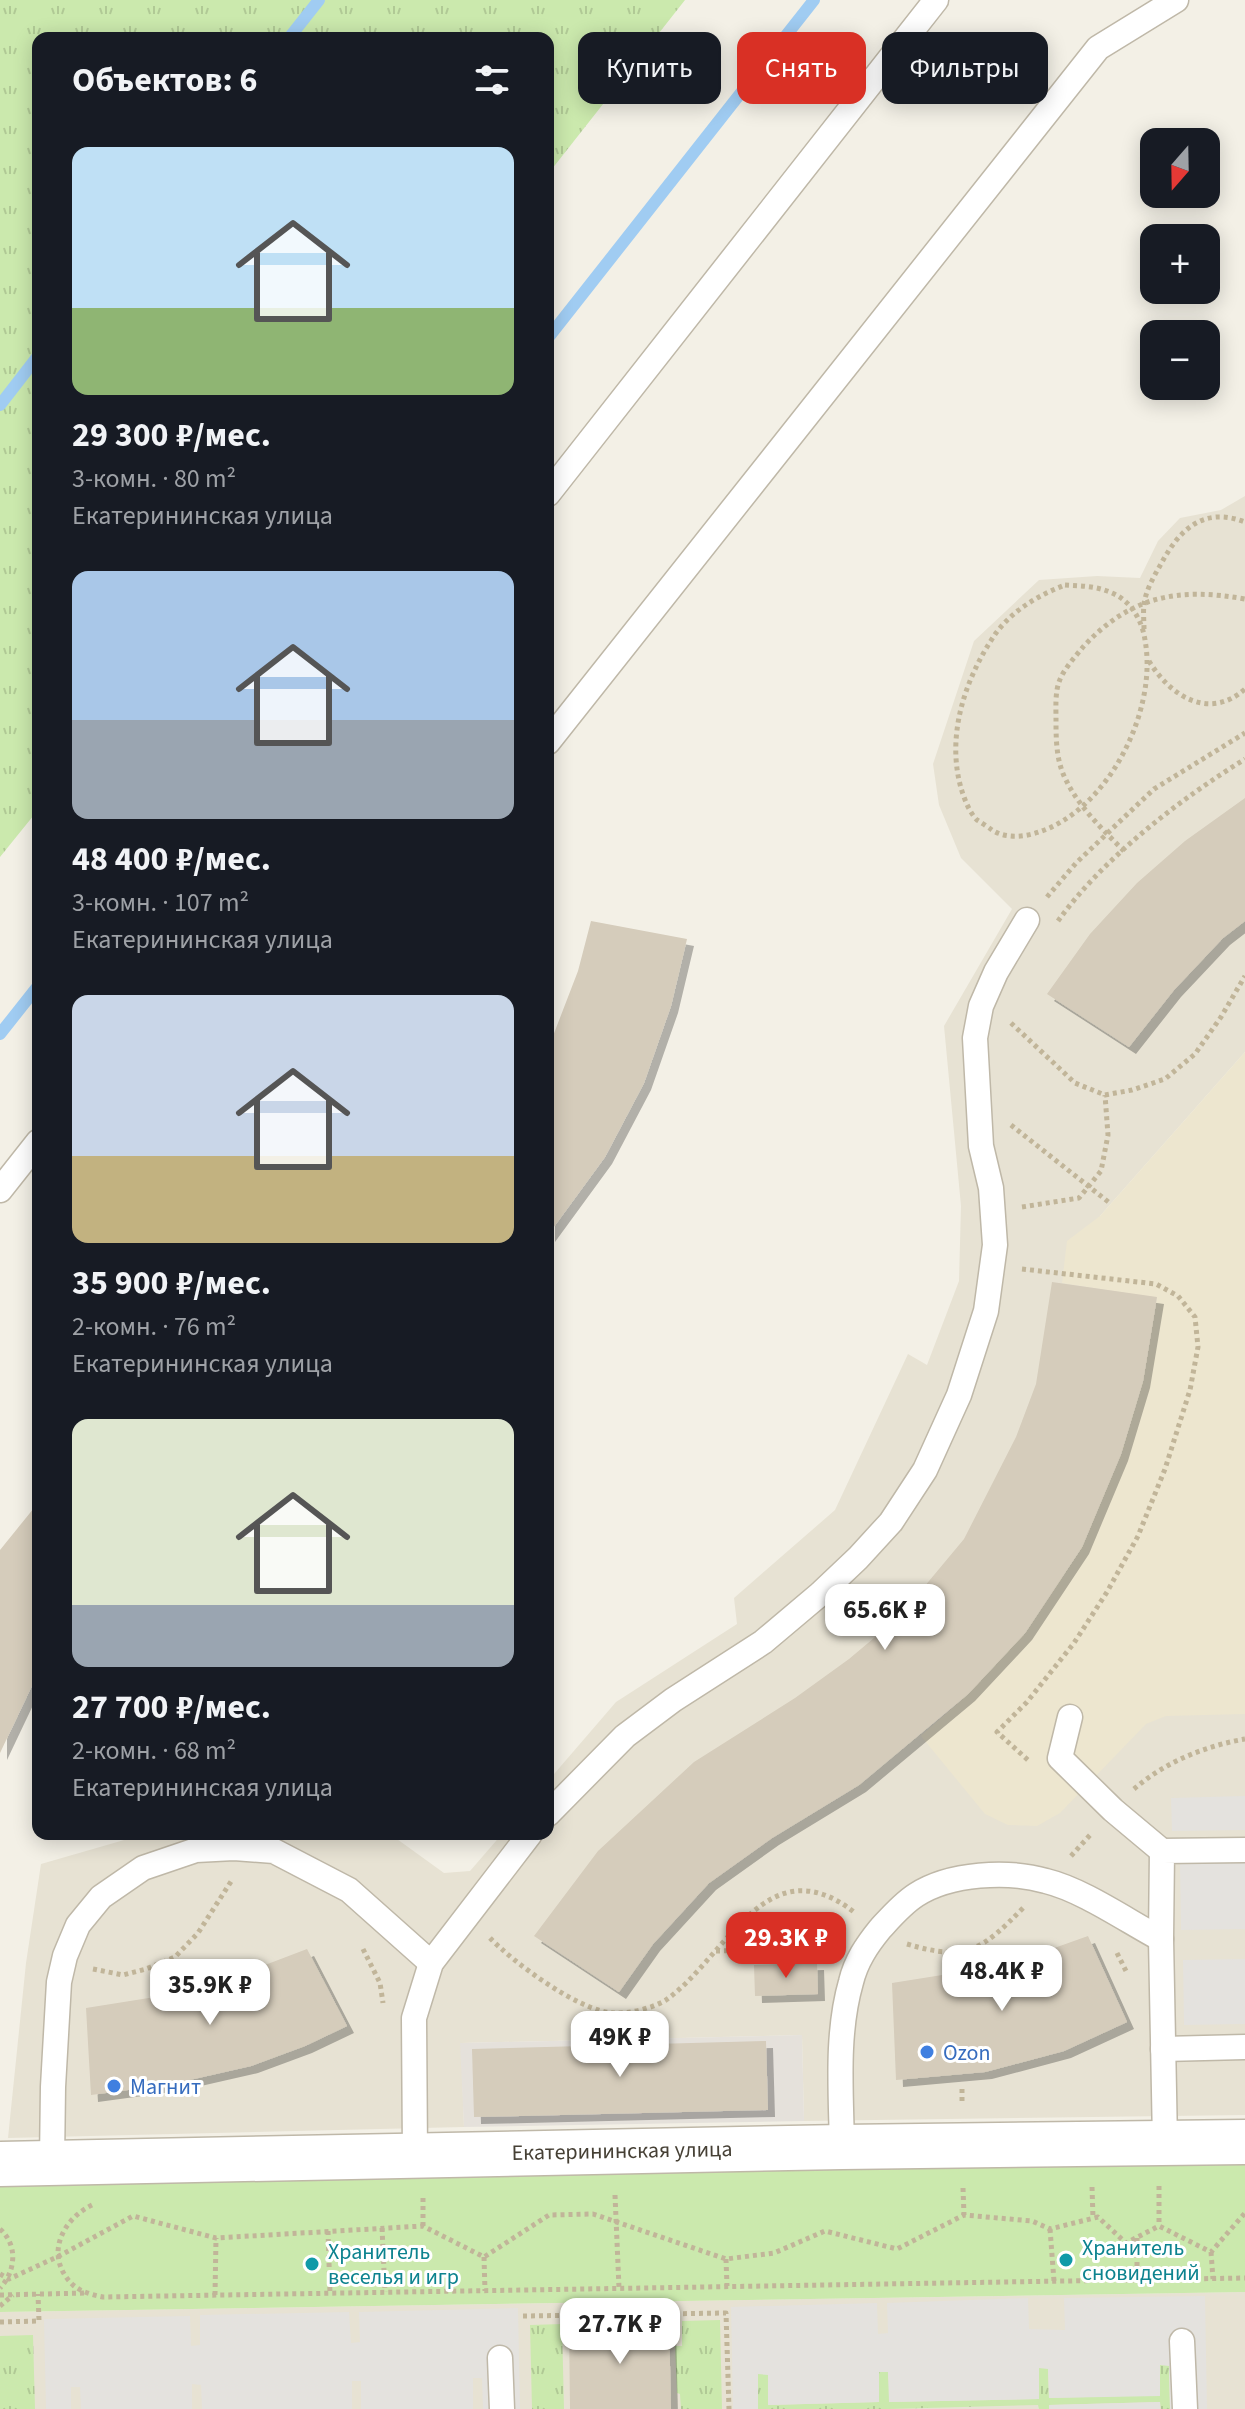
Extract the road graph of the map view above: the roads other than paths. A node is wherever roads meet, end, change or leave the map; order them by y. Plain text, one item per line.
1 (936, 0) edge
2 (1176, 0) edge
3 (554, 486) edge
4 (554, 734) edge
5 (1027, 920) road end
6 (32, 1150) edge
7 (0, 1190) edge
8 (1070, 1717) dead end
9 (554, 1808) edge
10 (525, 1840) edge
11 (1245, 1850) edge
12 (1162, 1851) junction
13 (1161, 1939) junction
14 (431, 1963) junction
15 (1245, 2047) edge
16 (1163, 2049) junction
17 (1165, 2142) junction
18 (1245, 2142) edge
19 (842, 2147) junction
20 (415, 2154) junction
21 (52, 2161) junction
22 (0, 2164) edge
23 (1182, 2341) dead end
24 (500, 2358) dead end
25 (502, 2409) edge
26 (1185, 2409) edge

1 - 3 lane
2 - 4 lane
5 - 9 lane
6 - 7 lane
8 - 12 lane
10 - 14 lane
11 - 12 lane
12 - 13 lane
13 - 16 lane
13 - 19 lane
14 - 20 lane
14 - 21 lane
15 - 16 lane
16 - 17 lane
17 - 18 street, Екатерининская улица
17 - 19 street, Екатерининская улица
19 - 20 street, Екатерининская улица
20 - 21 street, Екатерининская улица
21 - 22 street, Екатерининская улица
23 - 26 lane
24 - 25 lane

